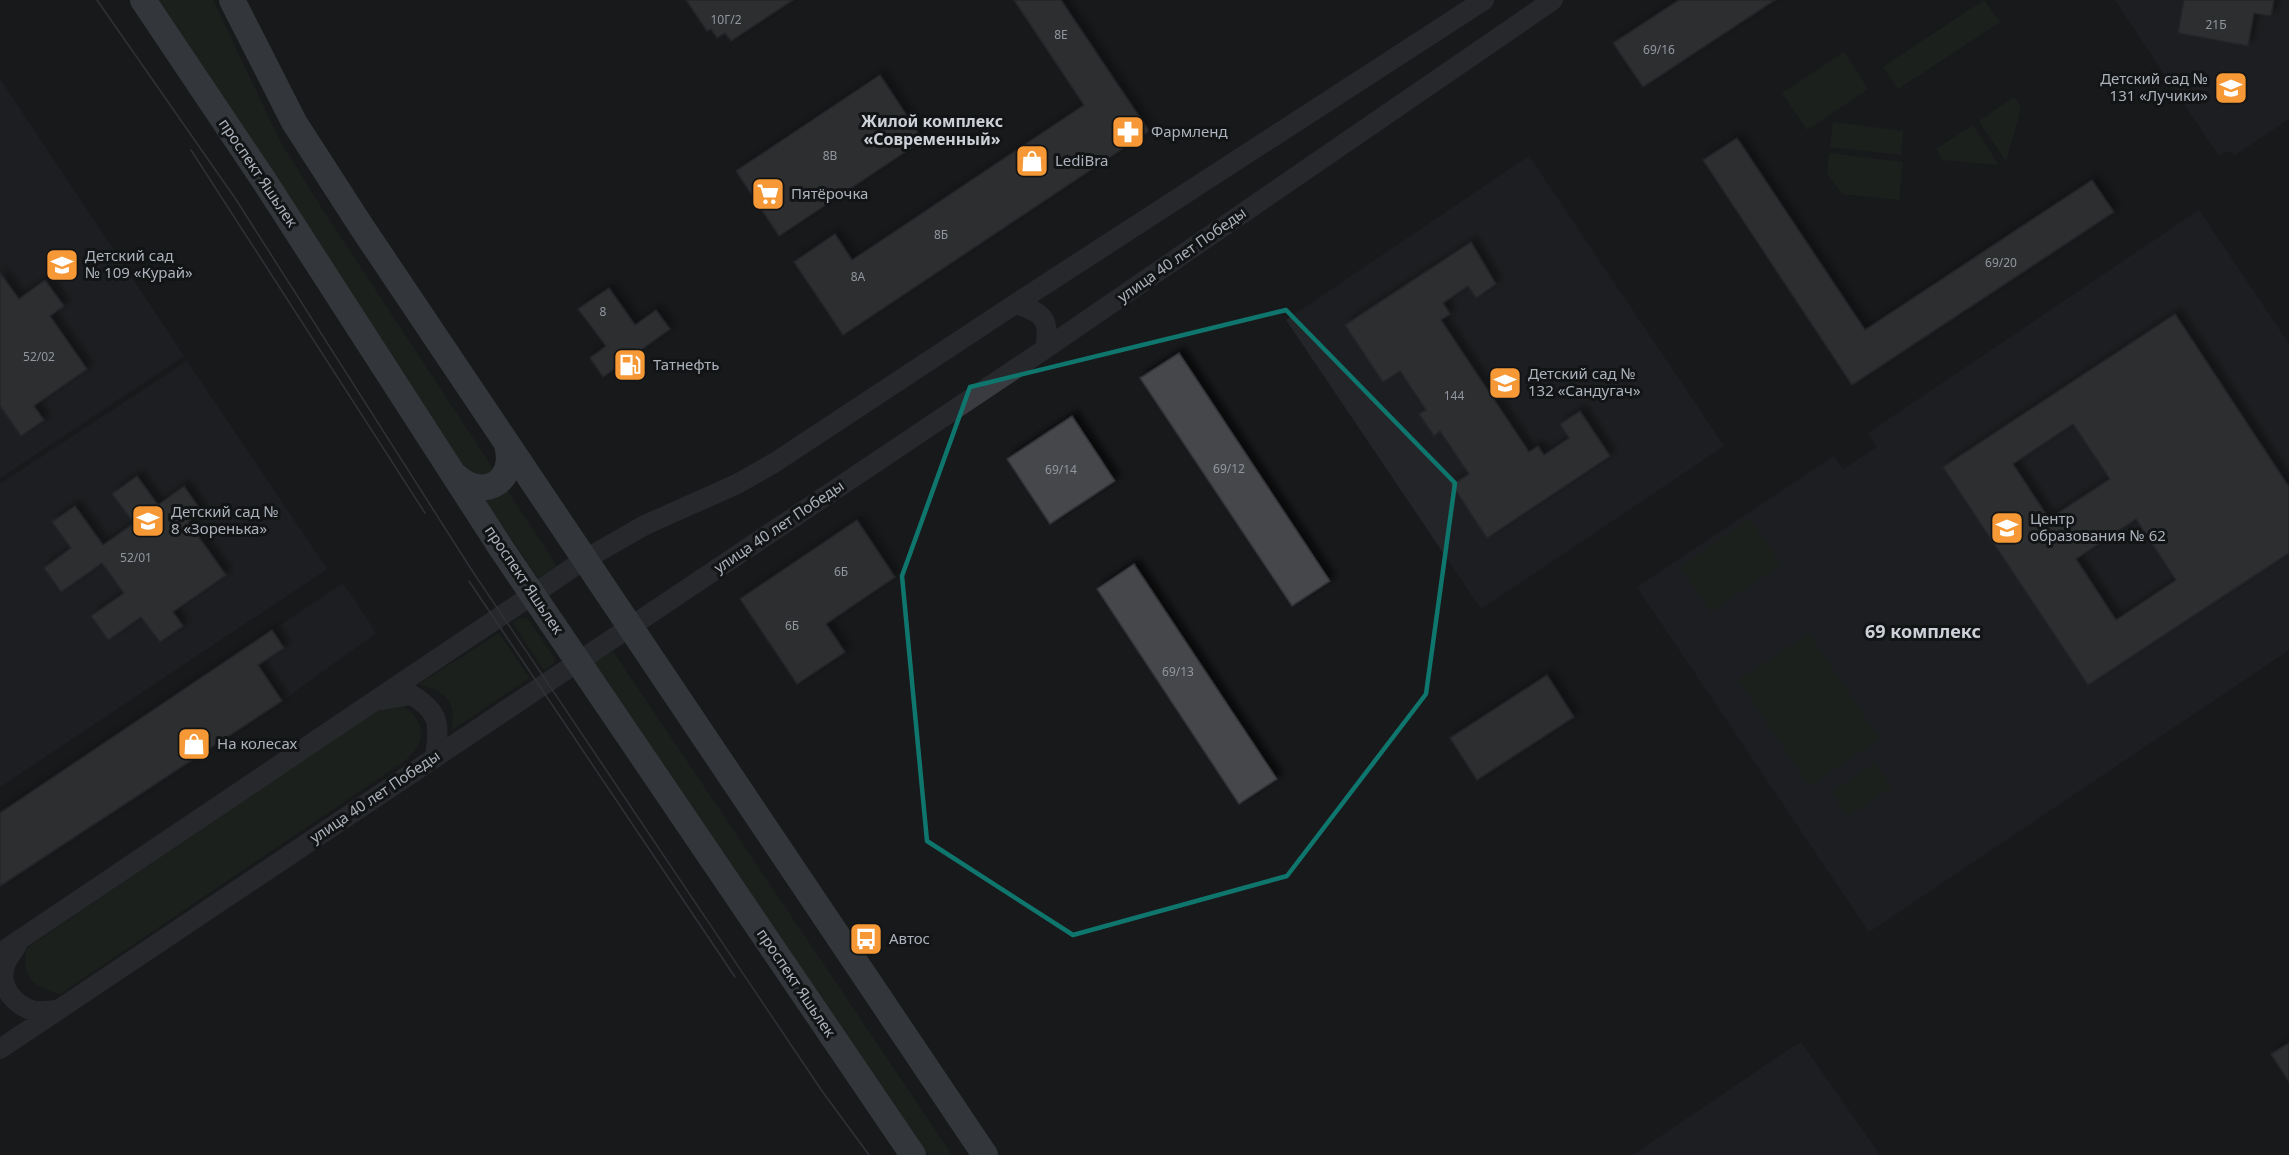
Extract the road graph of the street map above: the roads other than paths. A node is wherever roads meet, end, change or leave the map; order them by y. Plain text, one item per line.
1 (142, 0) edge
2 (232, 0) edge
3 (1484, 0) edge
4 (1553, 0) edge
5 (1014, 304) junction
6 (1045, 349) junction
7 (507, 446) junction
8 (457, 477) junction
9 (584, 560) junction
10 (533, 593) junction
11 (629, 627) junction
12 (580, 661) junction
13 (369, 704) junction
14 (435, 757) junction
15 (20, 940) junction
16 (0, 953) edge
17 (58, 1010) junction
18 (0, 1049) edge
19 (913, 1155) edge
20 (985, 1155) edge

1 - 8 main road, проспект Яшьлек
2 - 7 main road
3 - 5 street
4 - 6 street, улица 40 лет Победы
5 - 6 street
5 - 9 street
6 - 11 street, улица 40 лет Победы
7 - 8 main road
7 - 9 main road
8 - 10 main road, проспект Яшьлек
9 - 10 street
9 - 11 main road
10 - 12 main road, проспект Яшьлек
10 - 13 street
11 - 12 street, улица 40 лет Победы
11 - 20 main road
12 - 14 street, улица 40 лет Победы
12 - 19 main road, проспект Яшьлек
13 - 14 street
13 - 15 street
14 - 17 street, улица 40 лет Победы
15 - 16 street
15 - 17 street
17 - 18 street, улица 40 лет Победы

